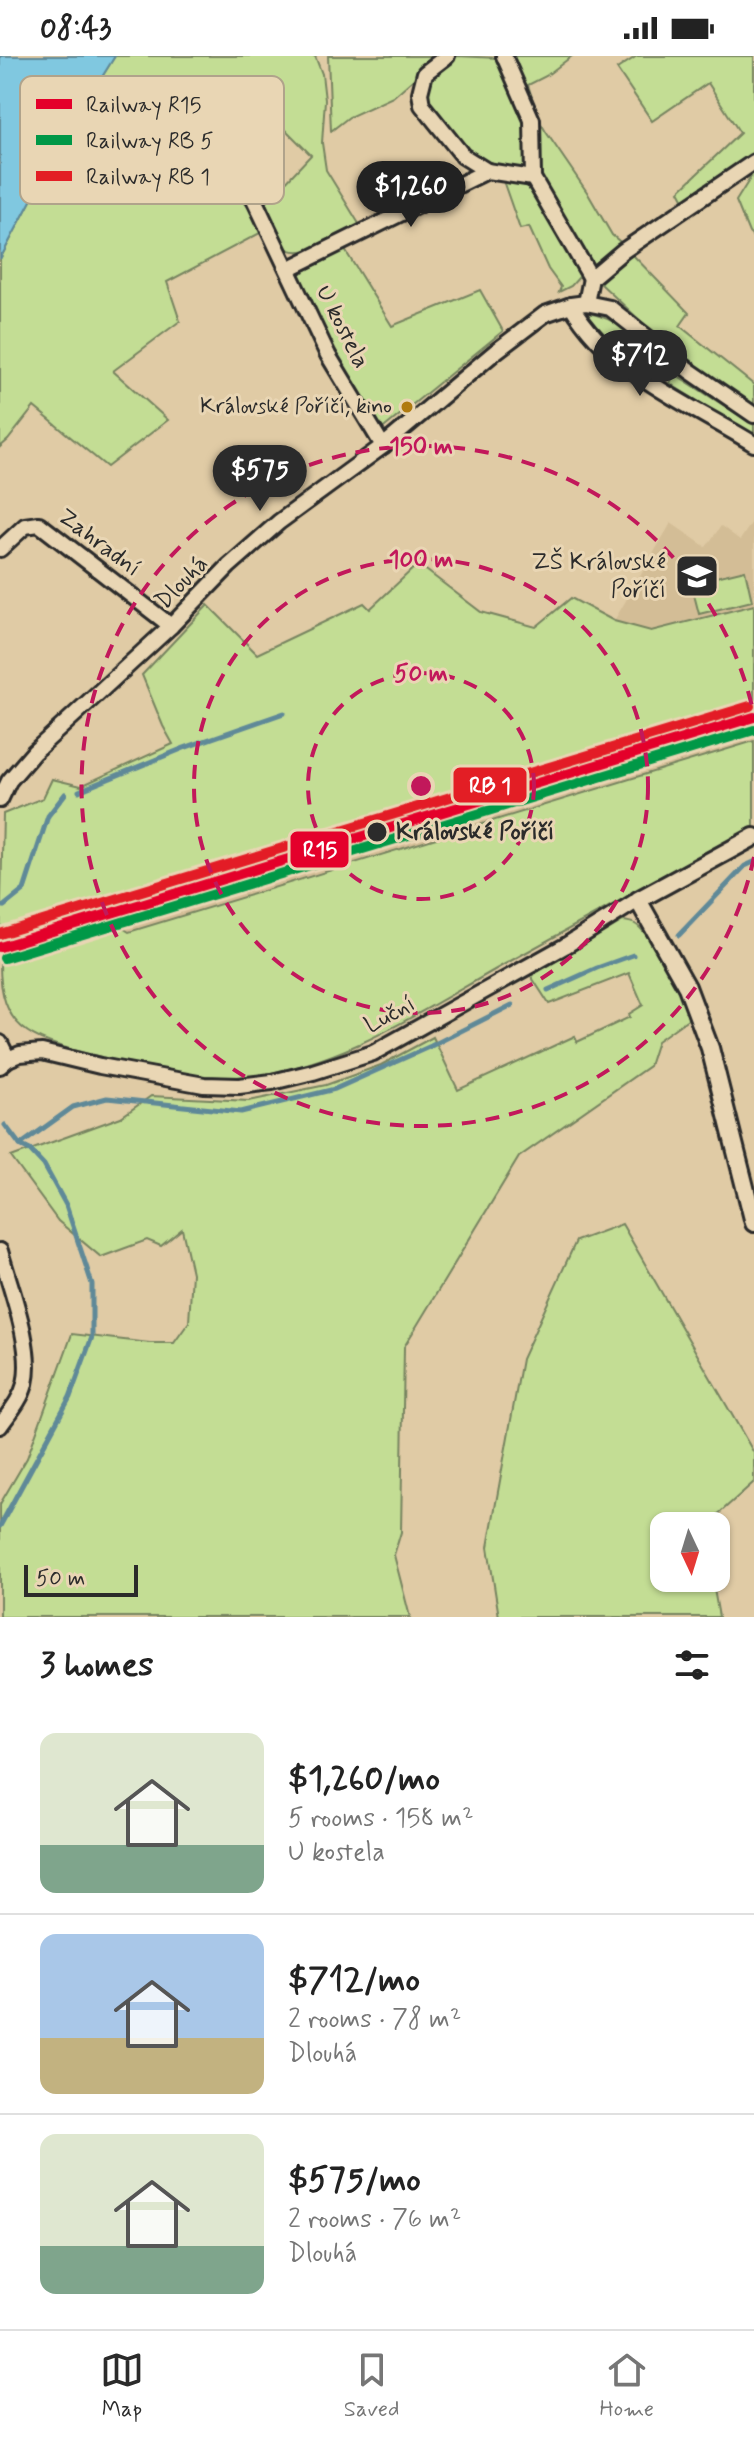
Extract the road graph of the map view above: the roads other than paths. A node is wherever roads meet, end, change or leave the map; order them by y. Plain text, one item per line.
1 (447, 56) edge
2 (504, 56) edge
3 (754, 162) edge
4 (487, 171) junction
5 (533, 178) junction
6 (256, 204) edge
7 (288, 269) junction
8 (591, 278) junction
9 (578, 304) junction
10 (754, 415) edge
11 (754, 444) edge
12 (383, 446) junction
13 (0, 549) edge
14 (171, 626) junction
15 (0, 800) edge
16 (754, 837) edge
17 (638, 900) junction
18 (0, 1043) edge
19 (4, 1062) edge
20 (754, 1223) edge
21 (0, 1251) edge
22 (3, 1419) edge

1 - 4 street
2 - 5 street
3 - 8 street
4 - 5 street
4 - 7 street, U kostela
5 - 8 street
6 - 7 street, U kostela
7 - 12 street, U kostela
8 - 9 street
9 - 10 street
9 - 11 street
9 - 12 street, Dlouhá
12 - 14 street, Dlouhá
13 - 14 street, Zahradní
14 - 15 street, Dlouhá
16 - 17 street, Luční
17 - 19 street, Luční
17 - 20 street
18 - 19 street
21 - 22 street

